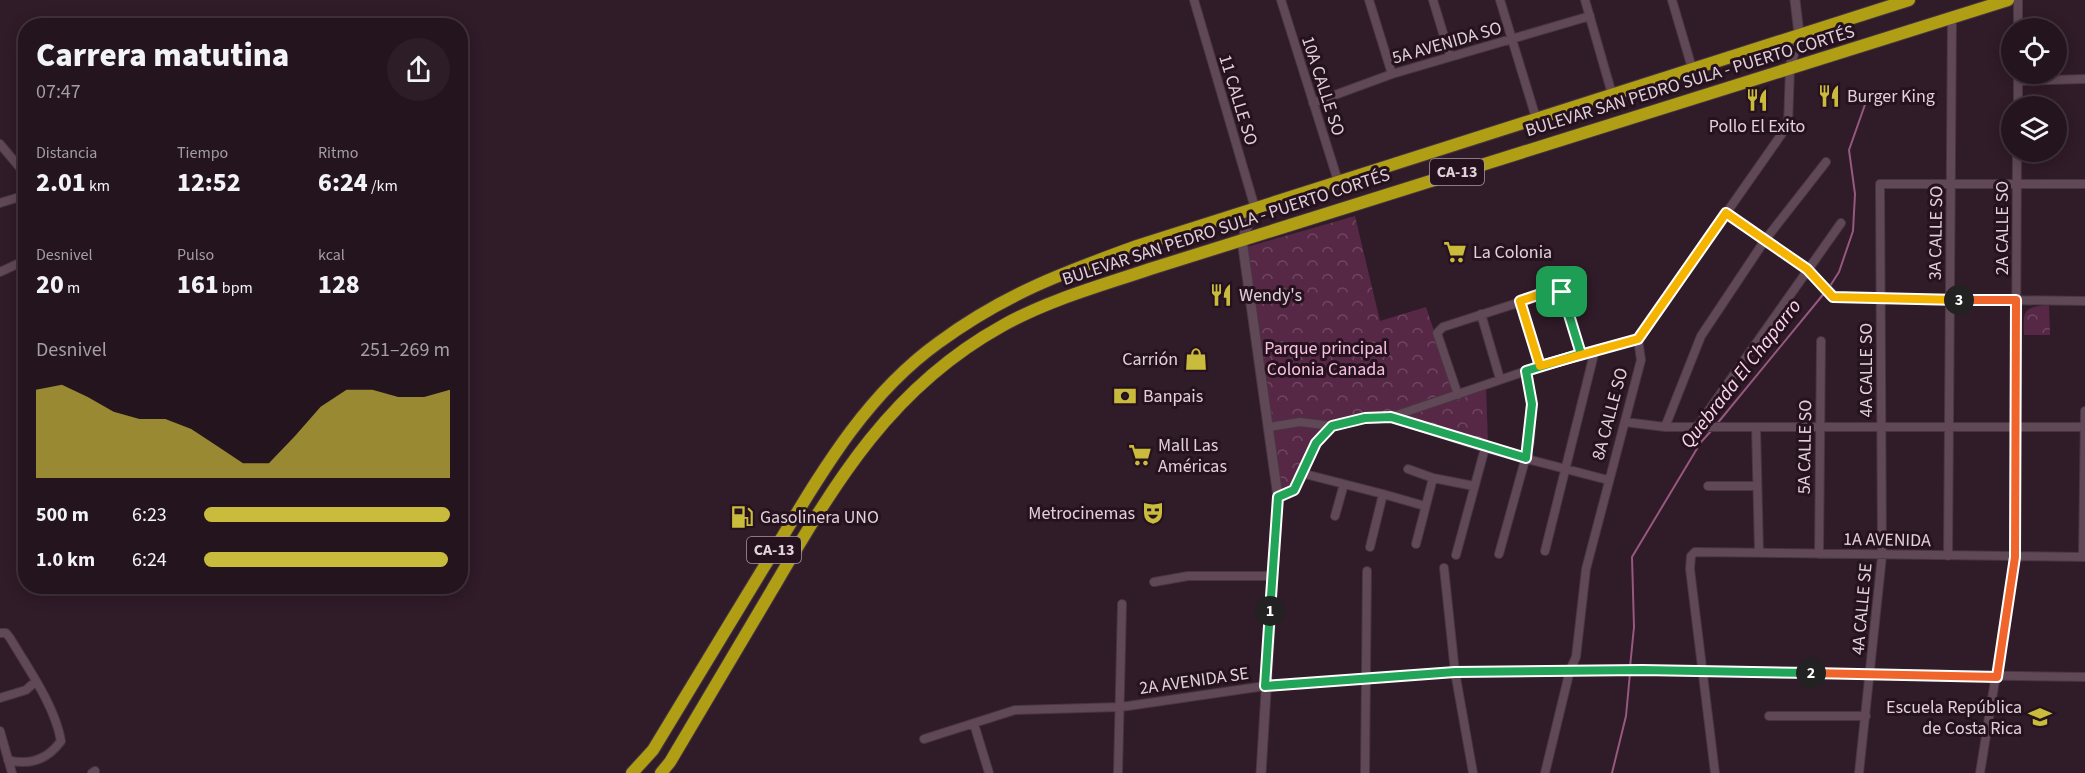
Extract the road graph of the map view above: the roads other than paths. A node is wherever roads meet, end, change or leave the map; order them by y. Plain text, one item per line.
1 (1194, 0) edge
2 (1281, 0) edge
3 (1369, 0) edge
4 (1433, 0) edge
5 (1500, 0) edge
6 (1585, 0) edge
7 (1672, 0) edge
8 (1795, 0) edge
9 (1909, 0) edge
10 (2008, 0) edge
11 (2018, 0) edge
12 (1590, 16) junction
13 (1952, 18) junction
14 (2018, 18) edge
15 (1799, 34) junction
16 (1512, 40) junction
17 (1450, 56) junction
18 (1790, 67) junction
19 (1692, 68) junction
20 (1392, 74) junction
21 (2067, 78) edge
22 (2085, 79) edge
23 (1612, 94) junction
24 (1313, 102) junction
25 (1536, 118) junction
26 (2, 148) edge
27 (1826, 162) dead end
28 (2017, 162) edge
29 (18, 166) edge
30 (1338, 181) junction
31 (1951, 184) junction
32 (2017, 184) junction
33 (2085, 184) edge
34 (18, 197) edge
35 (0, 203) edge
36 (1255, 208) junction
37 (1726, 213) junction
38 (1841, 223) dead end
39 (1242, 240) junction
40 (1765, 240) junction
41 (18, 264) edge
42 (1807, 269) junction
43 (0, 272) edge
44 (1882, 300) junction
45 (1950, 300) junction
46 (2016, 300) junction
47 (1520, 301) junction
48 (2085, 301) edge
49 (1480, 315) junction
50 (1638, 339) junction
51 (1821, 341) dead end
52 (1595, 350) junction
53 (1581, 354) junction
54 (1540, 366) junction
55 (1526, 371) junction
56 (1500, 379) junction
57 (1458, 395) junction
58 (2085, 411) edge
59 (1391, 417) junction
60 (1625, 422) junction
61 (1332, 426) junction
62 (1269, 427) junction
63 (1665, 427) junction
64 (1698, 427) junction
65 (1756, 427) junction
66 (2085, 427) edge
67 (1820, 428) junction
68 (1883, 428) junction
69 (1949, 428) junction
70 (2015, 428) junction
71 (1485, 448) junction
72 (1526, 458) junction
73 (1408, 469) dead end
74 (1566, 470) junction
75 (1301, 473) junction
76 (1433, 478) junction
77 (1608, 480) junction
78 (1344, 484) junction
79 (1474, 486) junction
80 (1708, 486) dead end
81 (1757, 486) junction
82 (1383, 494) junction
83 (1278, 497) junction
84 (1425, 506) junction
85 (1335, 516) dead end
86 (1416, 544) dead end
87 (1370, 547) dead end
88 (1545, 551) dead end
89 (1759, 552) junction
90 (1499, 554) dead end
91 (1819, 554) junction
92 (1456, 555) dead end
93 (1882, 556) junction
94 (1948, 556) junction
95 (2015, 557) junction
96 (2084, 557) edge
97 (1444, 568) dead end
98 (1366, 571) dead end
99 (1272, 576) junction
100 (1154, 582) dead end
101 (1122, 604) dead end
102 (0, 633) edge
103 (1570, 670) junction
104 (1455, 672) junction
105 (1701, 673) junction
106 (1871, 674) junction
107 (2085, 676) edge
108 (1366, 677) junction
109 (1997, 677) junction
110 (36, 681) junction
111 (1265, 686) junction
112 (0, 698) edge
113 (1121, 707) junction
114 (1769, 716) dead end
115 (1866, 716) junction
116 (974, 724) junction
117 (0, 731) edge
118 (924, 739) dead end
119 (8, 760) junction
120 (12, 773) edge
121 (632, 773) edge
122 (661, 773) edge
123 (989, 773) edge
124 (1118, 773) edge
125 (1261, 773) edge
126 (1365, 773) edge
127 (1473, 773) edge
128 (1545, 773) edge
129 (1715, 773) edge
130 (1859, 773) edge
131 (1980, 773) edge

1 - 36 street, 11 CALLE SO
2 - 24 street, 10A CALLE SO
3 - 20 street
4 - 17 street
5 - 16 street
6 - 12 street
7 - 19 street
8 - 15 street
9 - 15 highway, BULEVAR SAN PEDRO SULA - PUERTO CORTÉS / CA-13
10 - 13 highway, BULEVAR SAN PEDRO SULA - PUERTO CORTÉS / CA-13
11 - 14 street
12 - 16 street, 5A AVENIDA SO
12 - 23 street
13 - 18 highway, BULEVAR SAN PEDRO SULA - PUERTO CORTÉS / CA-13
13 - 31 street, 3A CALLE SO
15 - 18 street
15 - 19 highway, BULEVAR SAN PEDRO SULA - PUERTO CORTÉS / CA-13
16 - 17 street, 5A AVENIDA SO
16 - 25 street
17 - 20 street, 5A AVENIDA SO
18 - 37 street
18 - 39 highway, BULEVAR SAN PEDRO SULA - PUERTO CORTÉS / CA-13
19 - 23 highway, BULEVAR SAN PEDRO SULA - PUERTO CORTÉS / CA-13
20 - 24 street, 5A AVENIDA SO
21 - 22 street
23 - 25 highway, BULEVAR SAN PEDRO SULA - PUERTO CORTÉS / CA-13
24 - 30 street, 10A CALLE SO
25 - 30 highway, BULEVAR SAN PEDRO SULA - PUERTO CORTÉS / CA-13
26 - 29 street
27 - 40 street
28 - 32 street, 2A CALLE SO
30 - 36 highway, BULEVAR SAN PEDRO SULA - PUERTO CORTÉS / CA-13
31 - 32 street
31 - 44 street, 4A CALLE SO
31 - 45 street, 3A CALLE SO
32 - 33 street
32 - 46 street, 2A CALLE SO
34 - 35 street
36 - 39 street
36 - 121 highway, BULEVAR SAN PEDRO SULA - PUERTO CORTÉS / CA-13
37 - 40 street
37 - 50 street
38 - 42 street
39 - 62 street
39 - 122 highway, BULEVAR SAN PEDRO SULA - PUERTO CORTÉS / CA-13
40 - 42 street
40 - 63 street
41 - 43 street
42 - 44 street
42 - 64 street
44 - 45 street
44 - 68 street, 4A CALLE SO
45 - 46 street
45 - 69 street, 3A CALLE SO
46 - 48 street
46 - 70 street, 2A CALLE SO
47 - 49 street
47 - 53 street
47 - 54 street
49 - 56 street
49 - 57 street
50 - 52 street
50 - 60 street, 8A CALLE SO
51 - 67 street, 5A CALLE SO
52 - 53 street
52 - 74 street
53 - 54 street
54 - 55 street
55 - 56 street
55 - 72 street
56 - 57 street
57 - 59 street
58 - 66 street
59 - 61 street
59 - 71 street
60 - 63 street
60 - 77 street, 8A CALLE SO
61 - 62 street
61 - 75 street
62 - 83 street
63 - 64 street
64 - 65 street
65 - 67 street
65 - 81 street
66 - 70 street
66 - 96 street
67 - 68 street
67 - 91 street, 5A CALLE SO
68 - 69 street
68 - 93 street, 4A CALLE SO
69 - 70 street
69 - 94 street, 3A CALLE SO
70 - 95 street, 2A CALLE SO
71 - 72 street
71 - 79 street
72 - 74 street
72 - 90 street
73 - 76 street
74 - 77 street
74 - 88 street
75 - 78 street
75 - 83 street
76 - 79 street
76 - 84 street
77 - 103 street, 8A CALLE SO
78 - 82 street
78 - 85 street
79 - 92 street
80 - 81 street
81 - 89 street
82 - 84 street
82 - 87 street
83 - 99 street
84 - 86 street
89 - 91 street, 1A AVENIDA
89 - 105 street, 1A AVENIDA
91 - 93 street, 1A AVENIDA
93 - 94 street, 1A AVENIDA
93 - 106 street, 4A CALLE SE
94 - 95 street, 1A AVENIDA
95 - 96 street, 1A AVENIDA
95 - 109 street, 2A CALLE SO
97 - 104 street
98 - 108 street
99 - 100 street
99 - 111 street
101 - 113 street
102 - 110 street
103 - 104 street, 2A AVENIDA SE
103 - 105 street, 2A AVENIDA SE
103 - 128 street, 8A CALLE SO
104 - 108 street, 2A AVENIDA SE
104 - 127 street
105 - 106 street, 2A AVENIDA SE
105 - 129 street
106 - 109 street, 2A AVENIDA SE
106 - 115 street, 4A CALLE SE
107 - 109 street, 2A AVENIDA SE
108 - 111 street, 2A AVENIDA SE
108 - 126 street
109 - 131 street, 2A CALLE SO
110 - 112 street
110 - 119 street
111 - 113 street, 2A AVENIDA SE
111 - 125 street
113 - 116 street, 2A AVENIDA SE
113 - 124 street
114 - 115 street
115 - 130 street, 4A CALLE SE
116 - 118 street, 2A AVENIDA SE
116 - 123 street
117 - 119 street
119 - 120 street

